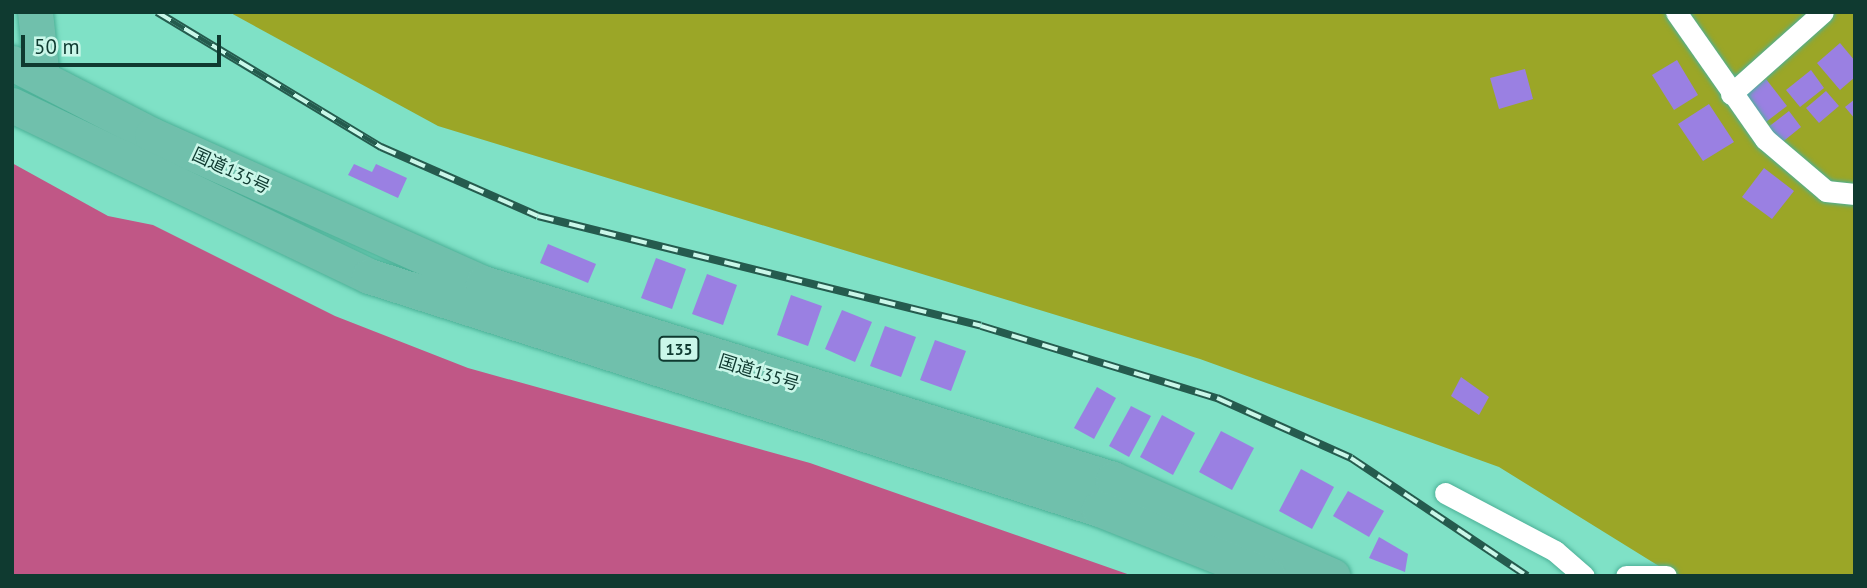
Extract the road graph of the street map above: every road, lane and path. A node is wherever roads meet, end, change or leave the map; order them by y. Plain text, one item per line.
1 (35, 12) edge
2 (1676, 12) edge
3 (1823, 12) edge
4 (27, 70) edge
5 (1731, 94) junction
6 (12, 105) edge
7 (1855, 194) edge
8 (1446, 493) dead end
9 (1268, 576) edge
10 (1333, 576) edge
11 (1584, 576) edge
12 (1626, 576) edge
13 (1666, 576) edge

1 - 4 highway, 国道135号
2 - 5 street
3 - 5 street
4 - 10 highway, 国道135号 / 135
5 - 7 street
6 - 9 highway, 国道135号 / 135
8 - 11 street
12 - 13 street

